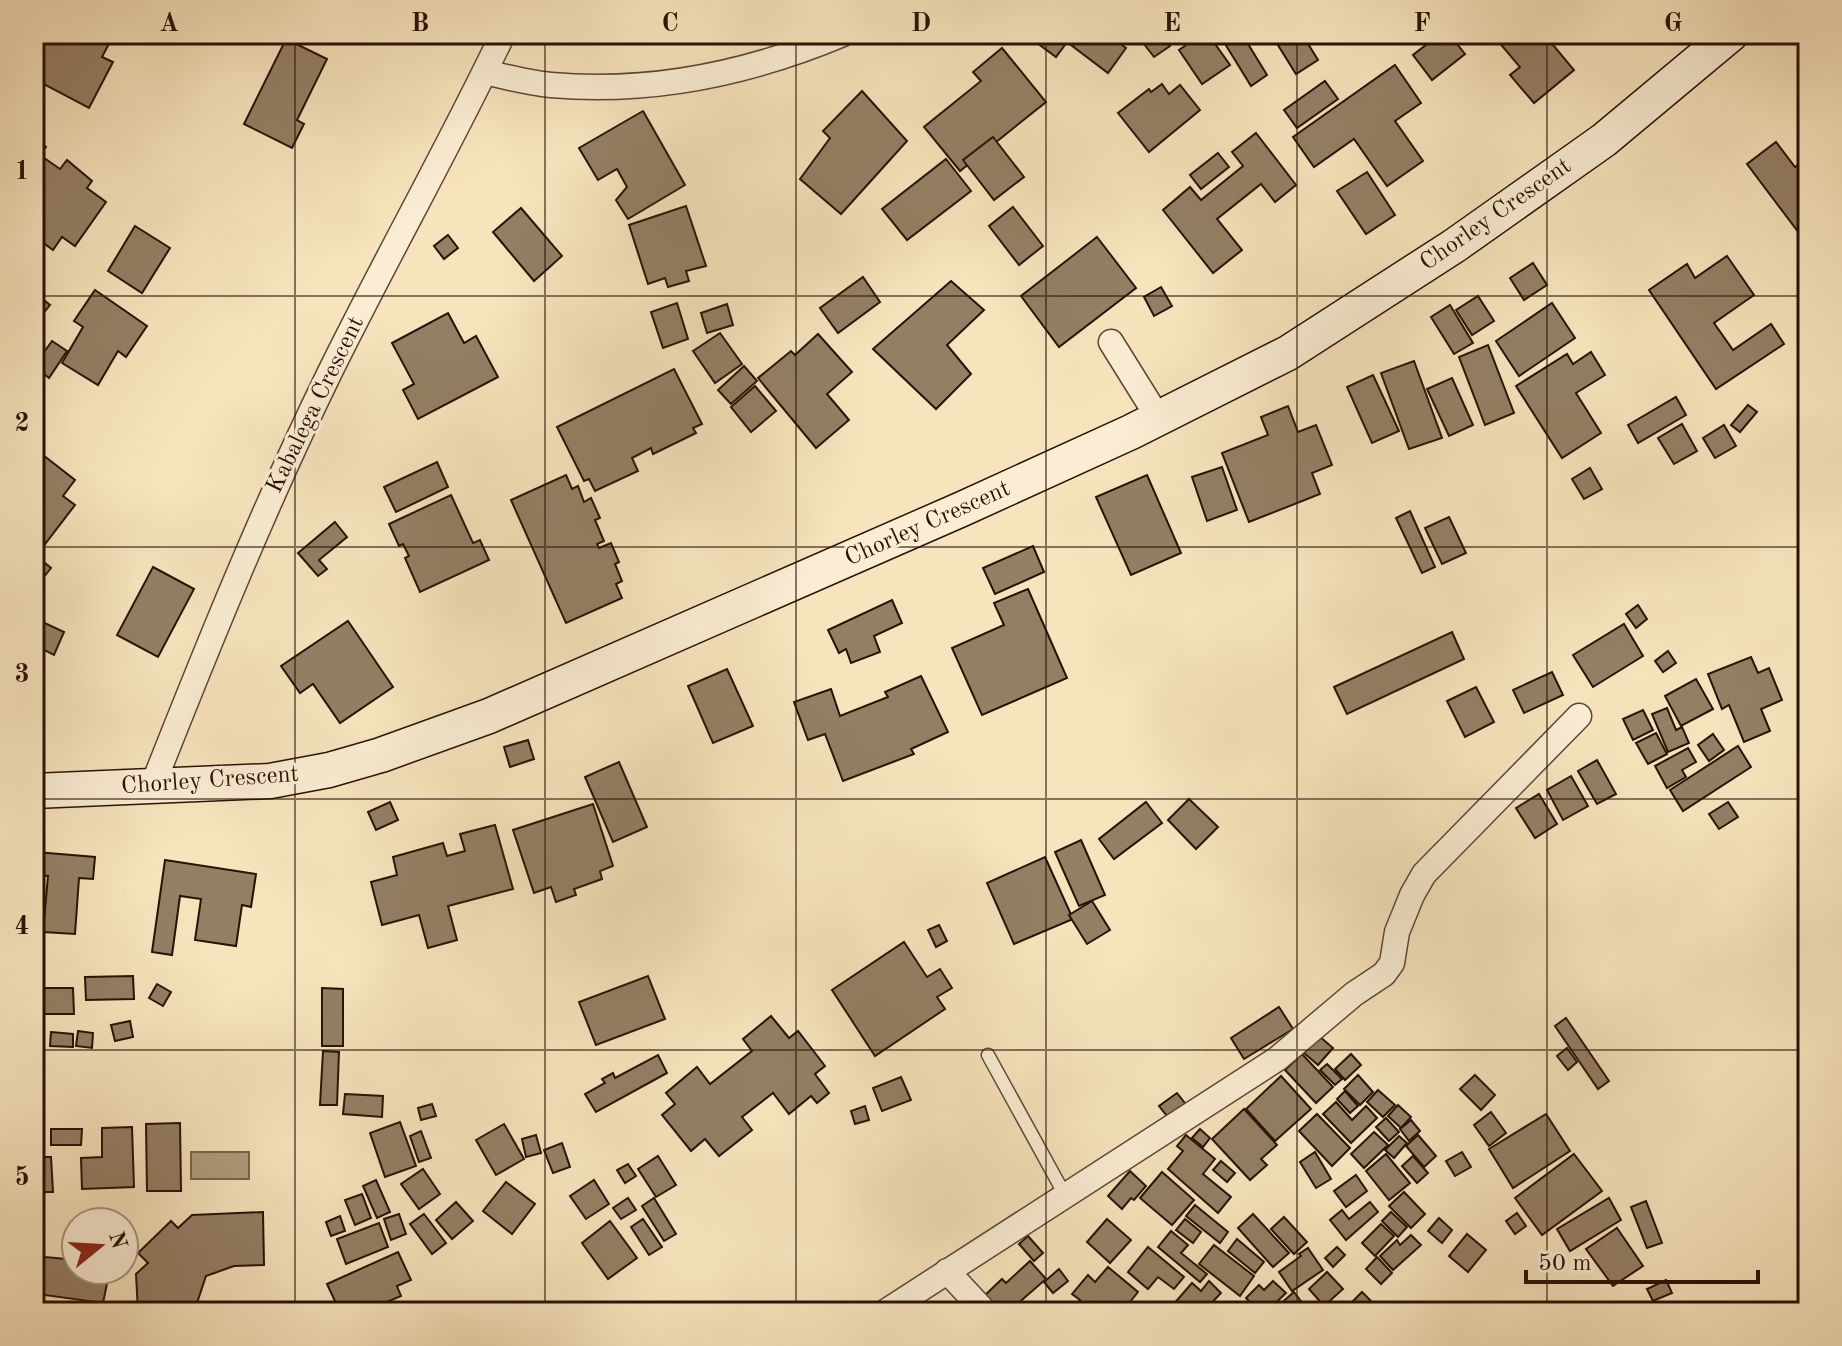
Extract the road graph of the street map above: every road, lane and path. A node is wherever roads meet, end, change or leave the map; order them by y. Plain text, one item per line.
1 (503, 34) edge
2 (843, 34) edge
3 (1731, 34) edge
4 (485, 72) junction
5 (1111, 342) dead end
6 (1159, 419) junction
7 (1579, 716) dead end
8 (152, 787) junction
9 (34, 791) edge
10 (988, 1055) dead end
11 (1065, 1195) junction
12 (947, 1271) junction
13 (885, 1312) edge
14 (985, 1312) edge

1 - 4 street, Kabalega Crescent
2 - 4 street
3 - 6 main road, Chorley Crescent
4 - 8 street, Kabalega Crescent
5 - 6 street
6 - 8 main road, Chorley Crescent
7 - 11 street
8 - 9 main road, Chorley Crescent
10 - 11 lane
11 - 12 street
12 - 13 street
12 - 14 street

